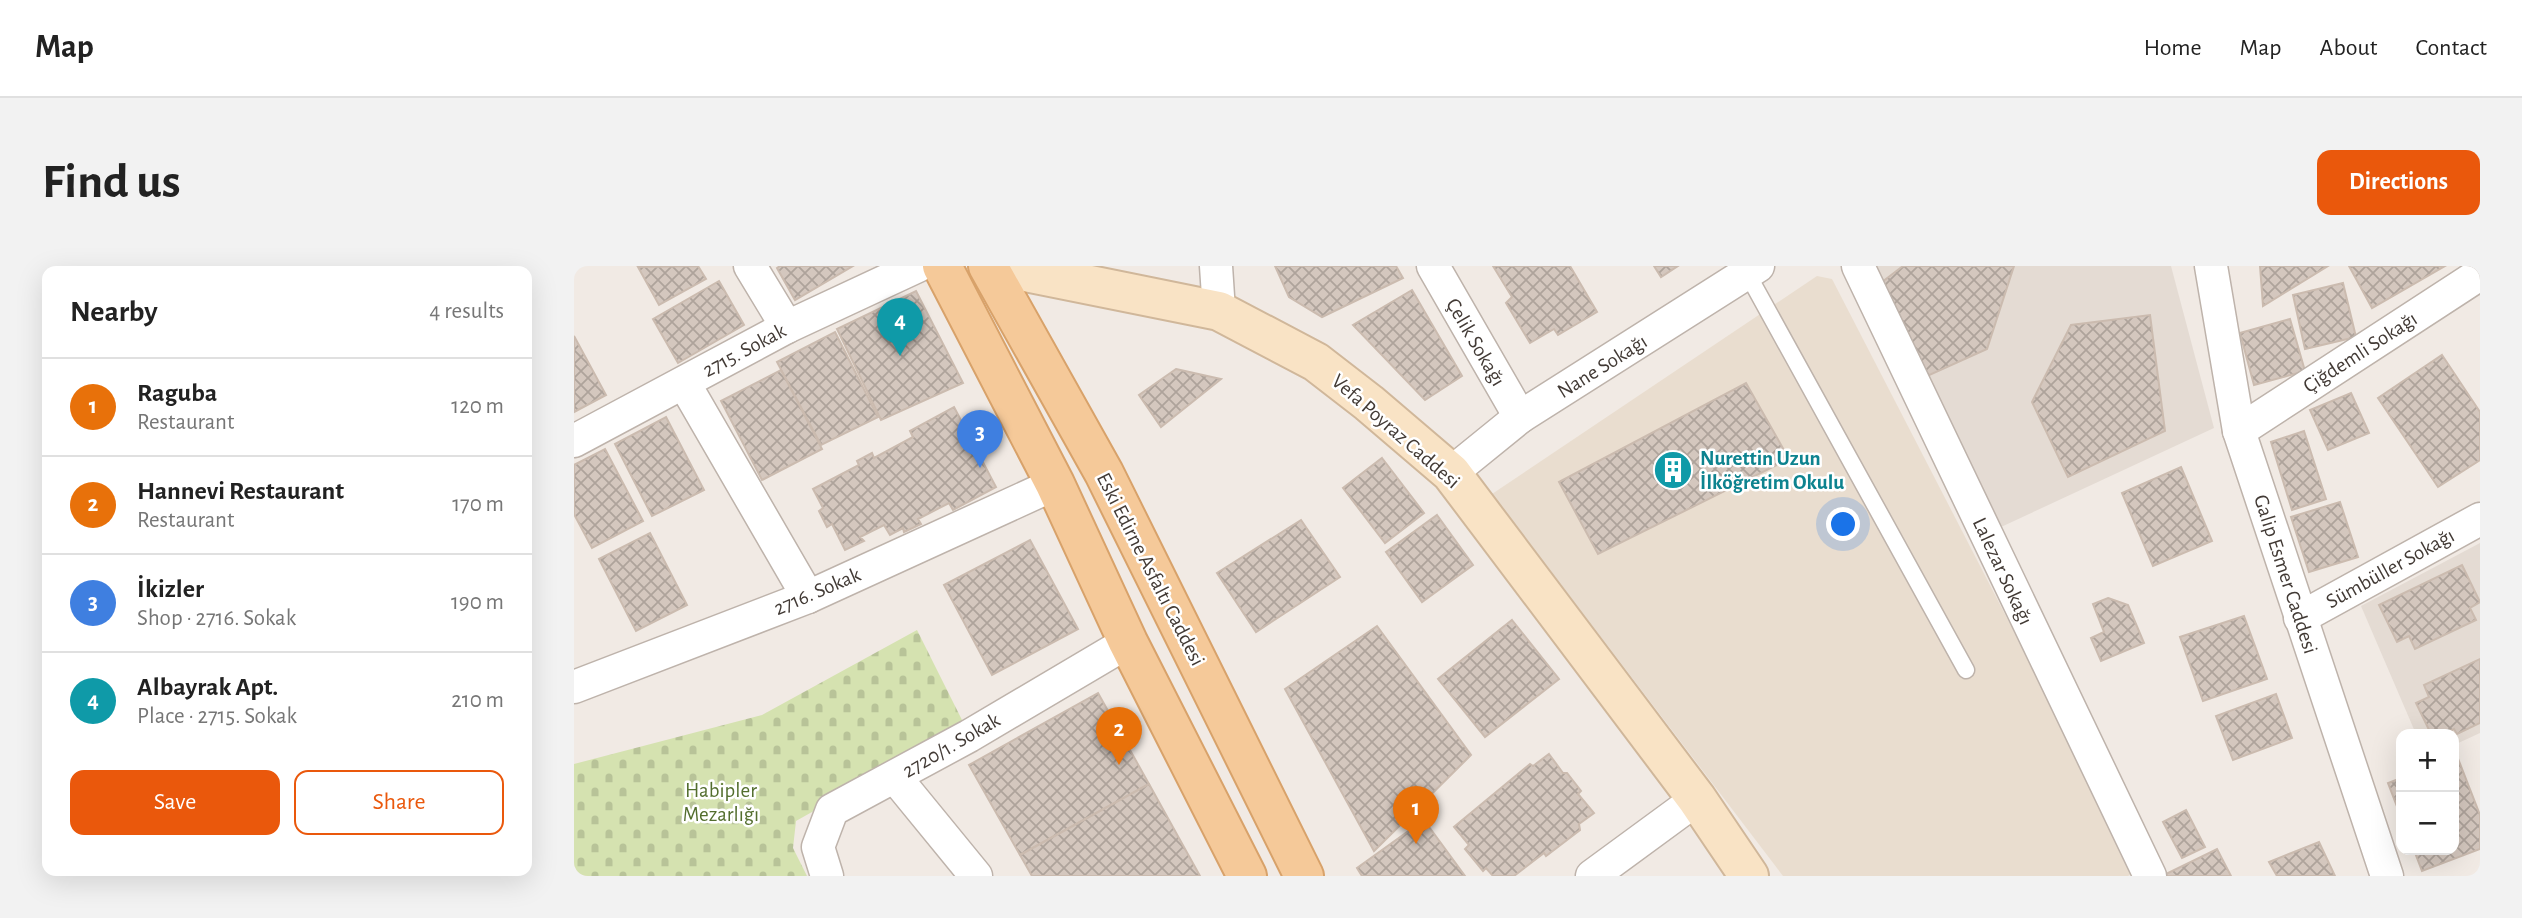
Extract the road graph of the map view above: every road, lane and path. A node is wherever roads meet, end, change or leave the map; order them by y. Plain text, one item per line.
1 (750, 266) edge
2 (918, 266) edge
3 (942, 266) edge
4 (988, 266) edge
5 (996, 266) edge
6 (1216, 266) edge
7 (1433, 266) edge
8 (1858, 266) edge
9 (2211, 266) edge
10 (1753, 270) edge
11 (2480, 274) edge
12 (1219, 312) junction
13 (787, 327) junction
14 (684, 383) junction
15 (1520, 418) junction
16 (2239, 431) junction
17 (574, 442) edge
18 (1451, 473) junction
19 (1055, 484) junction
20 (2480, 519) edge
21 (808, 597) junction
22 (2300, 618) junction
23 (1128, 642) junction
24 (1966, 670) dead end
25 (574, 687) edge
26 (895, 777) junction
27 (1697, 799) junction
28 (827, 876) edge
29 (976, 876) edge
30 (1247, 876) edge
31 (1304, 876) edge
32 (1592, 876) edge
33 (1749, 876) edge
34 (2150, 876) edge
35 (2387, 876) edge

1 - 13 street
2 - 13 street, 2715. Sokak
3 - 19 main road
4 - 31 main road, Eski Edirne Asfaltı Caddesi
5 - 12 main road, Vefa Poyraz Caddesi
6 - 12 street
7 - 15 street, Çelik Sokağı
8 - 34 street, Lalezar Sokağı
9 - 16 street, Galip Esmer Caddesi
10 - 15 street, Nane Sokağı
10 - 24 lane
11 - 16 street, Çiğdemli Sokağı
12 - 18 main road, Vefa Poyraz Caddesi
13 - 14 street, 2715. Sokak
14 - 17 street, 2715. Sokak
14 - 21 street
15 - 18 street, Nane Sokağı
16 - 22 street, Galip Esmer Caddesi
18 - 27 main road, Vefa Poyraz Caddesi
19 - 21 street, 2716. Sokak
19 - 23 main road
20 - 22 street, Sümbüller Sokağı
21 - 25 street, 2716. Sokak
22 - 35 street, Galip Esmer Caddesi
23 - 26 street, 2720/1. Sokak
23 - 30 main road
26 - 28 street, 2720/1. Sokak
26 - 29 street
27 - 32 street
27 - 33 main road, Vefa Poyraz Caddesi

